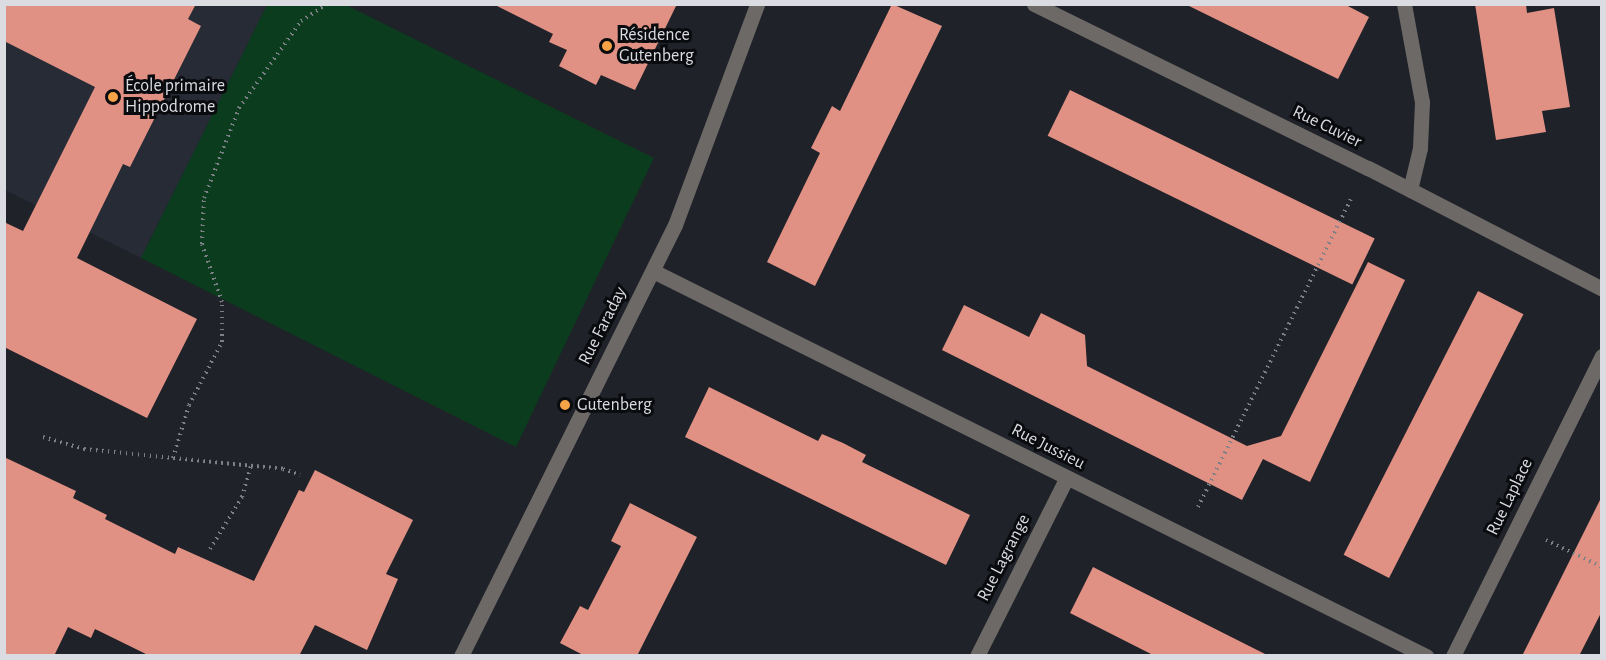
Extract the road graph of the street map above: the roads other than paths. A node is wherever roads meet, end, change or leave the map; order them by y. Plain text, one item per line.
1 (757, 4) edge
2 (1034, 4) edge
3 (1404, 4) edge
4 (1410, 190) junction
5 (652, 271) junction
6 (1602, 289) edge
7 (1602, 356) edge
8 (1066, 478) junction
9 (461, 656) edge
10 (977, 656) edge
11 (1426, 656) edge
12 (1453, 656) edge

1 - 5 street, Rue Faraday
2 - 4 street, Rue Cuvier
3 - 4 street
4 - 6 street, Rue Cuvier
5 - 8 street, Rue Jussieu
5 - 9 street, Rue Faraday
7 - 12 street, Rue Laplace
8 - 10 street, Rue Lagrange
8 - 11 street, Rue Jussieu

